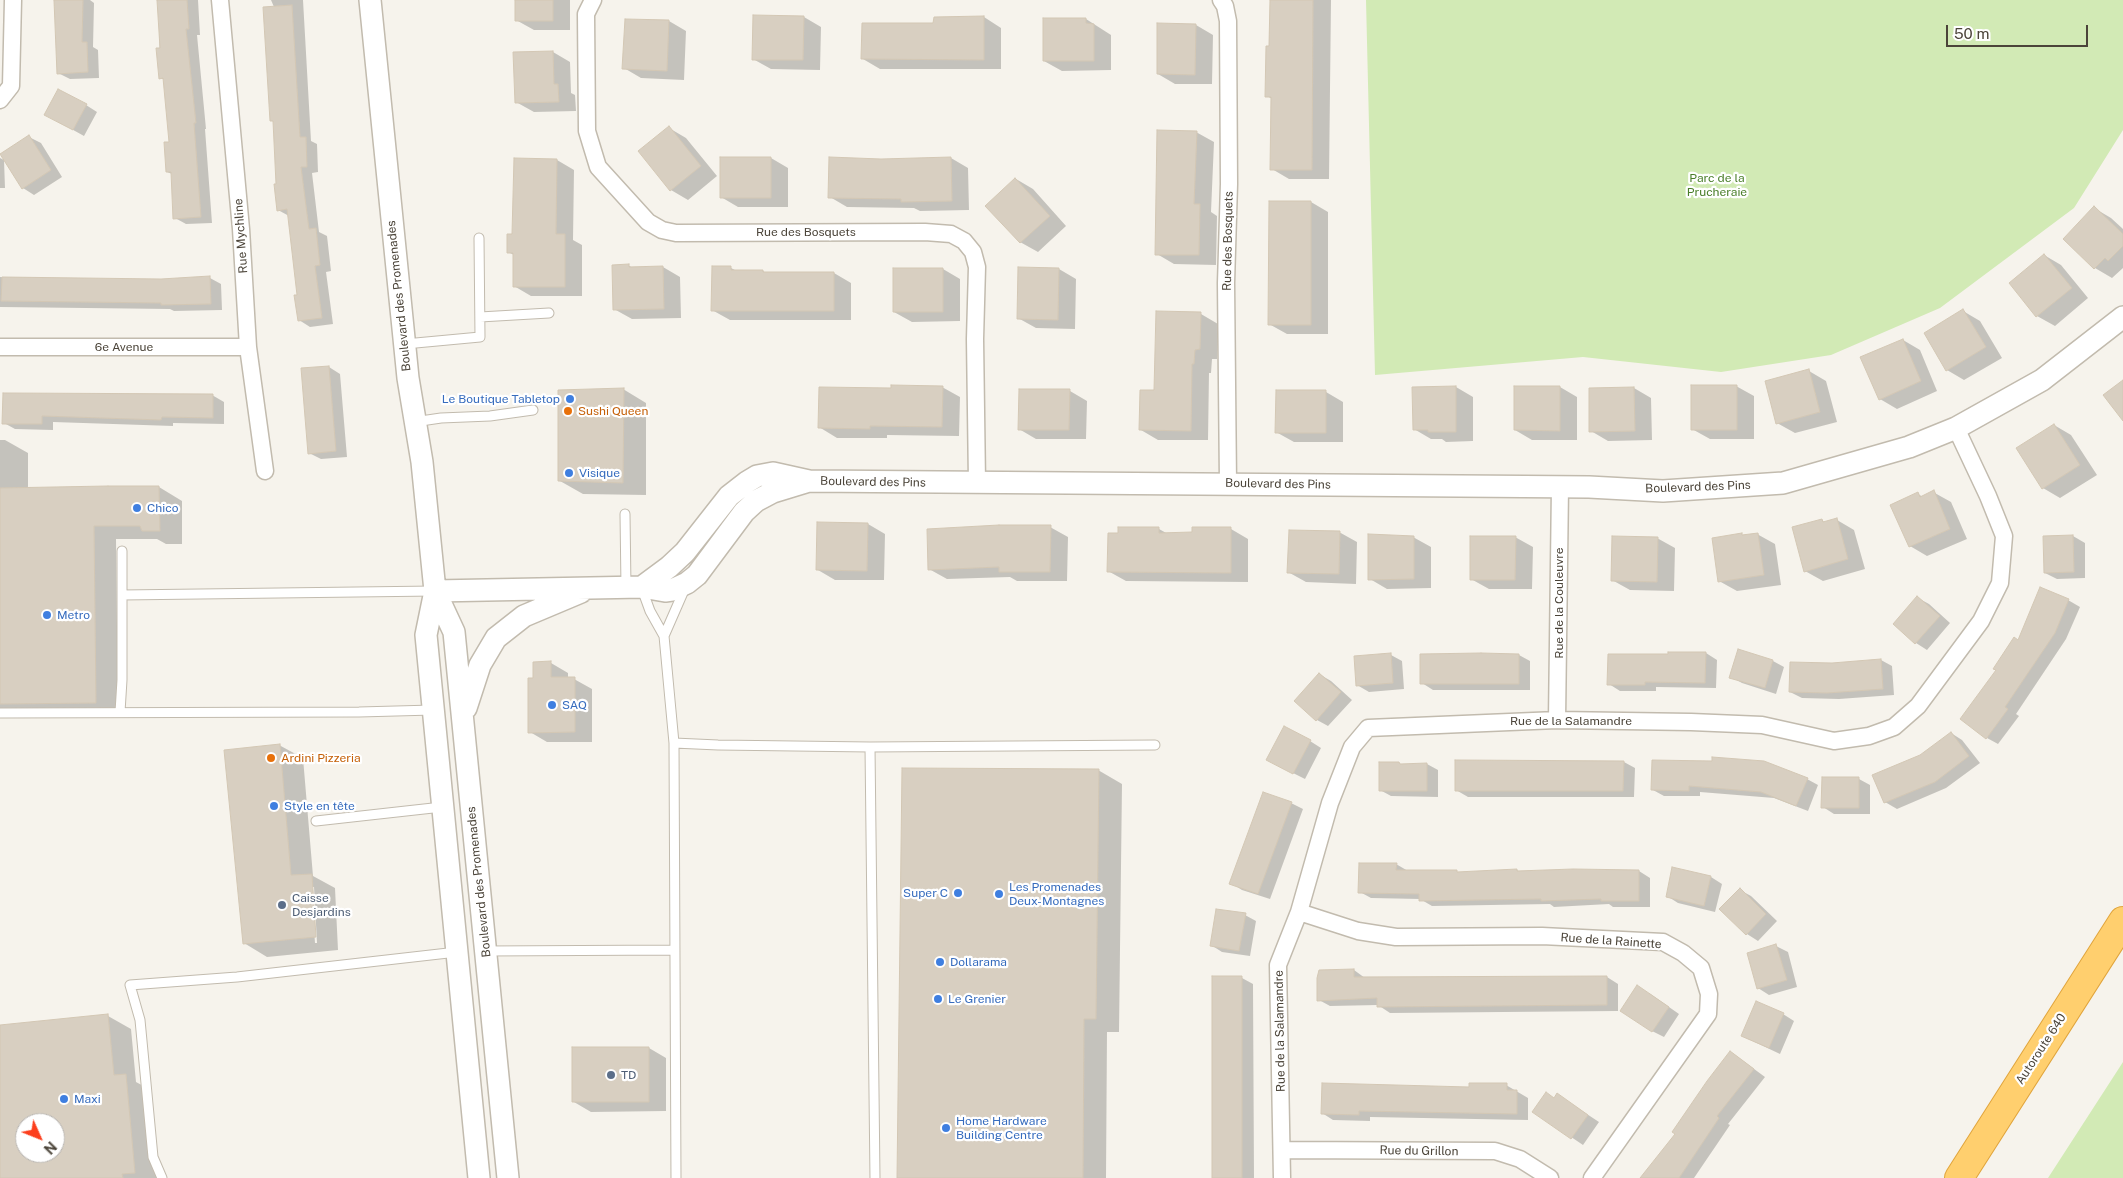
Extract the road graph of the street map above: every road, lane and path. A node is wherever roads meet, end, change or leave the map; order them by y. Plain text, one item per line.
1 (13, 0) edge
2 (220, 0) edge
3 (370, 0) edge
4 (592, 0) edge
5 (1221, 0) edge
6 (0, 100) edge
7 (479, 238) dead end
8 (549, 313) dead end
9 (480, 317) junction
10 (2123, 317) edge
11 (404, 344) junction
12 (0, 347) edge
13 (248, 347) junction
14 (533, 410) dead end
15 (414, 422) junction
16 (1956, 428) junction
17 (265, 471) dead end
18 (809, 481) junction
19 (977, 483) junction
20 (1228, 484) junction
21 (1560, 486) junction
22 (624, 514) dead end
23 (122, 551) dead end
24 (687, 583) junction
25 (634, 587) junction
26 (590, 588) junction
27 (435, 590) junction
28 (122, 595) junction
29 (664, 636) junction
30 (433, 710) junction
31 (120, 712) junction
32 (0, 713) edge
33 (463, 716) junction
34 (1557, 720) junction
35 (674, 743) junction
36 (1155, 745) dead end
37 (870, 747) junction
38 (442, 807) junction
39 (316, 821) dead end
40 (1298, 912) junction
41 (2123, 921) edge
42 (675, 950) junction
43 (486, 951) junction
44 (457, 952) junction
45 (1282, 1150) junction
46 (162, 1178) edge
47 (479, 1178) edge
48 (508, 1178) edge
49 (676, 1178) edge
50 (875, 1178) edge
51 (1282, 1178) edge
52 (1550, 1178) edge
53 (1592, 1178) edge
54 (1959, 1178) edge

1 - 6 street
2 - 13 street, Rue Mychline
3 - 11 street, Boulevard des Promenades
4 - 19 street, Rue des Bosquets
5 - 20 street, Rue des Bosquets
7 - 9 lane
8 - 9 lane
9 - 11 lane
10 - 16 street, Boulevard des Pins
11 - 15 street, Boulevard des Promenades
12 - 13 street, 6e Avenue
13 - 17 street, Rue Mychline
14 - 15 lane
15 - 27 street, Boulevard des Promenades
16 - 21 street, Boulevard des Pins
16 - 34 street, Rue de la Salamandre
18 - 19 street, Boulevard des Pins
18 - 24 street, Boulevard des Pins
18 - 25 street
19 - 20 street, Boulevard des Pins
20 - 21 street, Boulevard des Pins
21 - 34 street, Rue de la Couleuvre
22 - 25 lane
23 - 28 lane
24 - 25 street, Boulevard des Pins
24 - 29 lane
25 - 26 street, Boulevard des Pins
25 - 29 lane
26 - 27 street, Boulevard des Pins
26 - 33 street
27 - 28 lane
27 - 30 street, Boulevard des Promenades
27 - 33 street, Boulevard des Promenades
28 - 31 lane
29 - 35 lane
30 - 31 lane
30 - 38 street, Boulevard des Promenades
31 - 32 lane
33 - 43 street, Boulevard des Promenades
34 - 40 street, Rue de la Salamandre
35 - 37 lane
35 - 42 lane
36 - 37 lane
37 - 50 lane
38 - 39 lane
38 - 44 street, Boulevard des Promenades
40 - 45 street, Rue de la Salamandre
40 - 53 street, Rue de la Rainette
41 - 54 highway, Autoroute 640
42 - 43 lane
42 - 49 lane
43 - 48 street, Boulevard des Promenades
44 - 46 lane
44 - 47 street, Boulevard des Promenades
45 - 51 street, Rue de la Salamandre
45 - 52 street, Rue du Grillon

